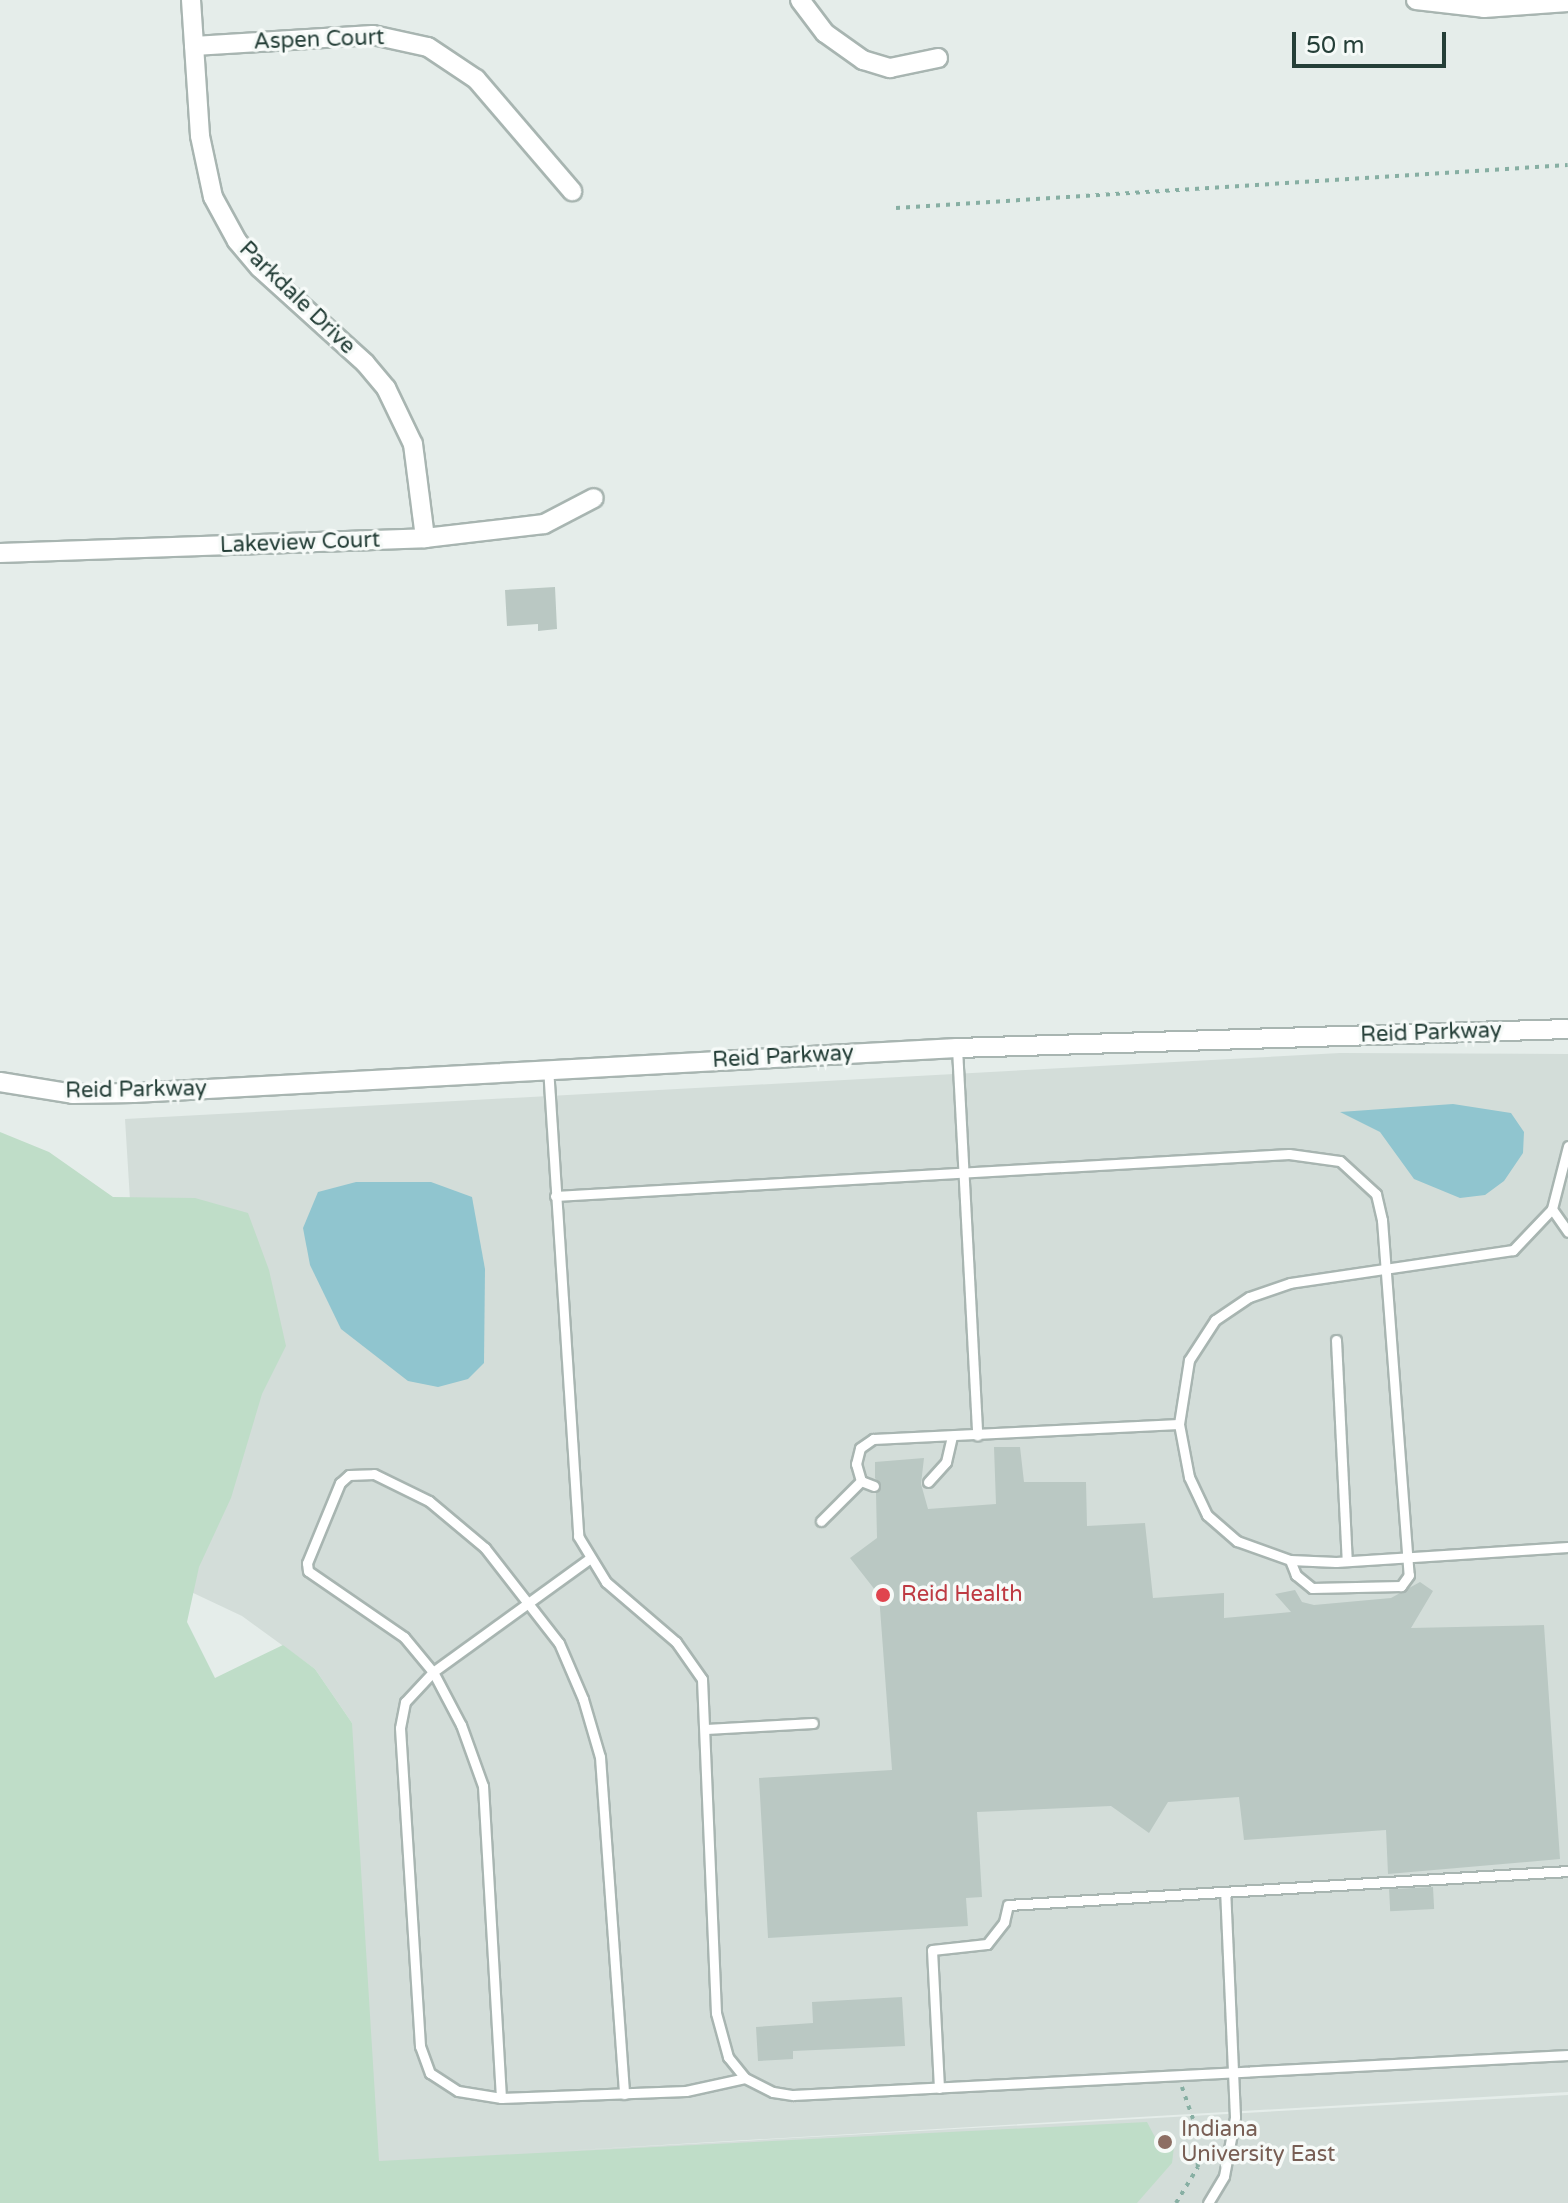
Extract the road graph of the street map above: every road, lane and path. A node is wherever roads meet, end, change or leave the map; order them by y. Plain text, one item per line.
1 (191, 0) edge
2 (800, 0) edge
3 (1416, 0) edge
4 (1568, 2) edge
5 (194, 46) junction
6 (938, 58) dead end
7 (1568, 165) edge
8 (572, 191) dead end
9 (896, 208) dead end
10 (594, 498) dead end
11 (425, 538) junction
12 (0, 553) edge
13 (1568, 1029) edge
14 (957, 1048) junction
15 (548, 1067) junction
16 (0, 1082) edge
17 (1568, 1146) edge
18 (962, 1173) junction
19 (555, 1196) junction
20 (1552, 1209) junction
21 (1568, 1232) edge
22 (1389, 1269) junction
23 (1336, 1340) dead end
24 (1179, 1424) junction
25 (977, 1435) junction
26 (952, 1436) junction
27 (861, 1481) junction
28 (928, 1482) dead end
29 (874, 1486) dead end
30 (821, 1521) dead end
31 (1568, 1547) edge
32 (1406, 1557) junction
33 (589, 1559) junction
34 (1290, 1560) junction
35 (1347, 1561) junction
36 (532, 1602) junction
37 (433, 1672) junction
38 (813, 1723) dead end
39 (706, 1729) junction
40 (1568, 1871) edge
41 (1225, 1892) junction
42 (1568, 2055) edge
43 (1235, 2074) junction
44 (1179, 2077) junction
45 (745, 2078) junction
46 (939, 2088) junction
47 (624, 2094) junction
48 (501, 2098) junction
49 (1176, 2203) edge
50 (1208, 2203) edge

1 - 5 street, Parkdale Drive
2 - 6 street
3 - 4 street
5 - 8 street, Aspen Court
5 - 11 street, Parkdale Drive
7 - 9 path
10 - 11 street, Lakeview Court
11 - 12 street, Lakeview Court
13 - 14 street, Reid Parkway
14 - 15 street, Reid Parkway
14 - 18 lane
15 - 16 street, Reid Parkway
15 - 19 lane
17 - 20 lane
18 - 19 lane
18 - 22 lane
18 - 25 lane
19 - 33 lane
20 - 21 lane
20 - 22 lane
22 - 24 lane
22 - 32 lane
23 - 35 lane
24 - 25 lane
24 - 34 lane
25 - 26 lane
26 - 27 lane
26 - 28 lane
27 - 29 lane
27 - 30 lane
31 - 32 lane
32 - 34 lane
32 - 35 lane
33 - 36 lane
33 - 39 lane
34 - 35 lane
36 - 37 lane
36 - 37 lane
36 - 47 lane
37 - 48 lane
37 - 48 lane
38 - 39 lane
39 - 45 lane
40 - 41 lane
41 - 43 lane
41 - 46 lane
42 - 43 lane
43 - 44 lane
43 - 50 lane
44 - 46 lane
44 - 49 path
45 - 46 lane
45 - 47 lane
47 - 48 lane

